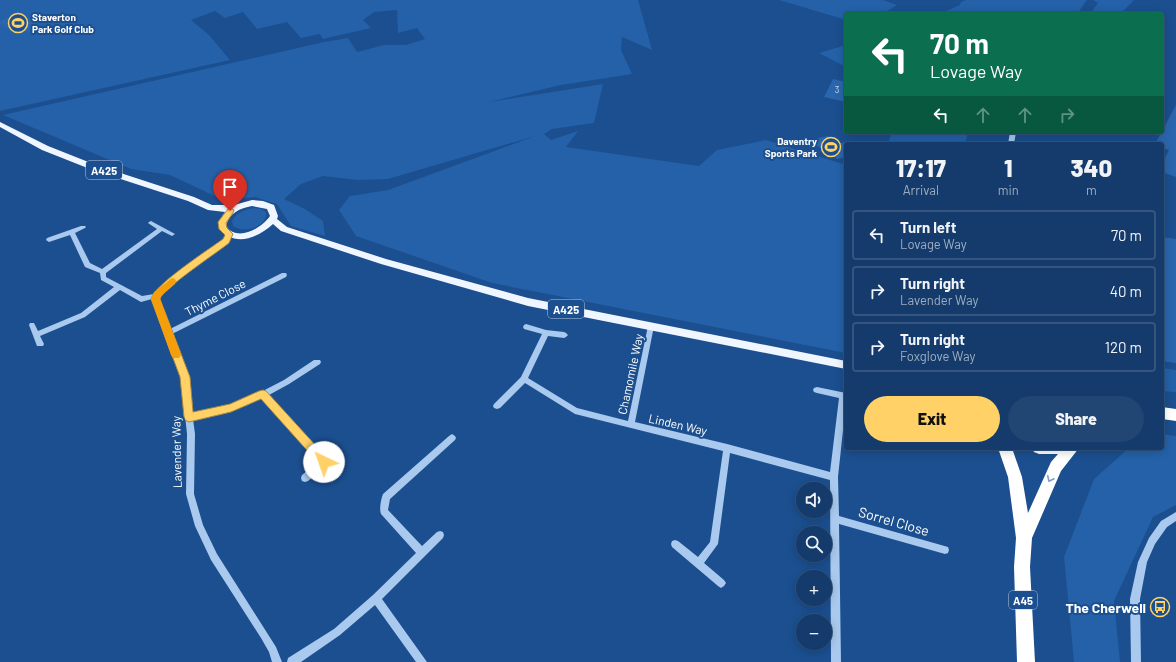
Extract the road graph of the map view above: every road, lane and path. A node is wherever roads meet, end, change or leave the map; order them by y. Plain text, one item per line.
1 (0, 124) edge
2 (211, 208) junction
3 (235, 208) junction
4 (224, 218) junction
5 (272, 220) junction
6 (151, 223) dead end
7 (83, 227) dead end
8 (161, 229) junction
9 (284, 229) junction
10 (262, 230) junction
11 (72, 232) junction
12 (172, 234) dead end
13 (229, 234) junction
14 (239, 236) junction
15 (49, 240) dead end
16 (222, 244) junction
17 (104, 272) junction
18 (284, 275) dead end
19 (119, 287) junction
20 (156, 296) junction
21 (32, 325) dead end
22 (651, 326) junction
23 (526, 327) dead end
24 (168, 333) junction
25 (546, 333) junction
26 (36, 335) junction
27 (564, 335) dead end
28 (40, 344) dead end
29 (317, 362) dead end
30 (844, 365) edge
31 (524, 379) junction
32 (817, 390) dead end
33 (263, 394) junction
34 (844, 396) edge
35 (844, 403) edge
36 (497, 406) dead end
37 (1164, 413) edge
38 (1176, 415) edge
39 (189, 417) junction
40 (631, 425) junction
41 (452, 438) dead end
42 (727, 448) junction
43 (1006, 450) edge
44 (1070, 450) edge
45 (834, 477) junction
46 (305, 478) dead end
47 (1176, 516) edge
48 (835, 519) junction
49 (440, 535) dead end
50 (1024, 538) junction
51 (675, 544) dead end
52 (946, 550) dead end
53 (422, 553) junction
54 (698, 564) junction
55 (721, 583) dead end
56 (376, 598) junction
57 (277, 662) edge
58 (292, 662) edge
59 (422, 662) edge
60 (836, 662) edge
61 (1026, 662) edge
62 (1136, 662) edge

1 - 2 main road, A425
2 - 3 main road, A425
2 - 4 main road, A425
3 - 4 main road
3 - 5 main road
4 - 13 main road
5 - 9 main road, A425
5 - 10 main road
6 - 8 street
7 - 11 street
8 - 12 street
8 - 17 street
9 - 10 main road, A425
9 - 22 main road, A425
10 - 14 main road
11 - 15 street
11 - 17 street
13 - 14 main road
13 - 16 street
14 - 16 street
16 - 20 street
17 - 19 street
18 - 24 street, Thyme Close
19 - 20 street
19 - 26 street
20 - 24 street, Lavender Way
21 - 26 street
22 - 30 main road, A425
22 - 40 street, Chamomile Way
23 - 25 street
24 - 39 street, Lavender Way
25 - 27 street
25 - 31 street
26 - 28 street
29 - 33 street
31 - 36 street
31 - 40 street, Linden Way
32 - 34 street
33 - 39 street
33 - 46 street
35 - 45 street
37 - 38 highway
39 - 57 street, Lavender Way
40 - 42 street, Linden Way
41 - 53 street
42 - 45 street, Linden Way
42 - 54 street
43 - 50 highway, A45
44 -> 50 highway, A45
45 - 48 street
47 - 62 street
48 - 52 street, Sorrel Close
48 - 60 street
49 - 53 street
50 - 61 highway, A45
51 - 54 street
53 - 56 street
54 - 55 street
56 - 58 street
56 - 59 street

